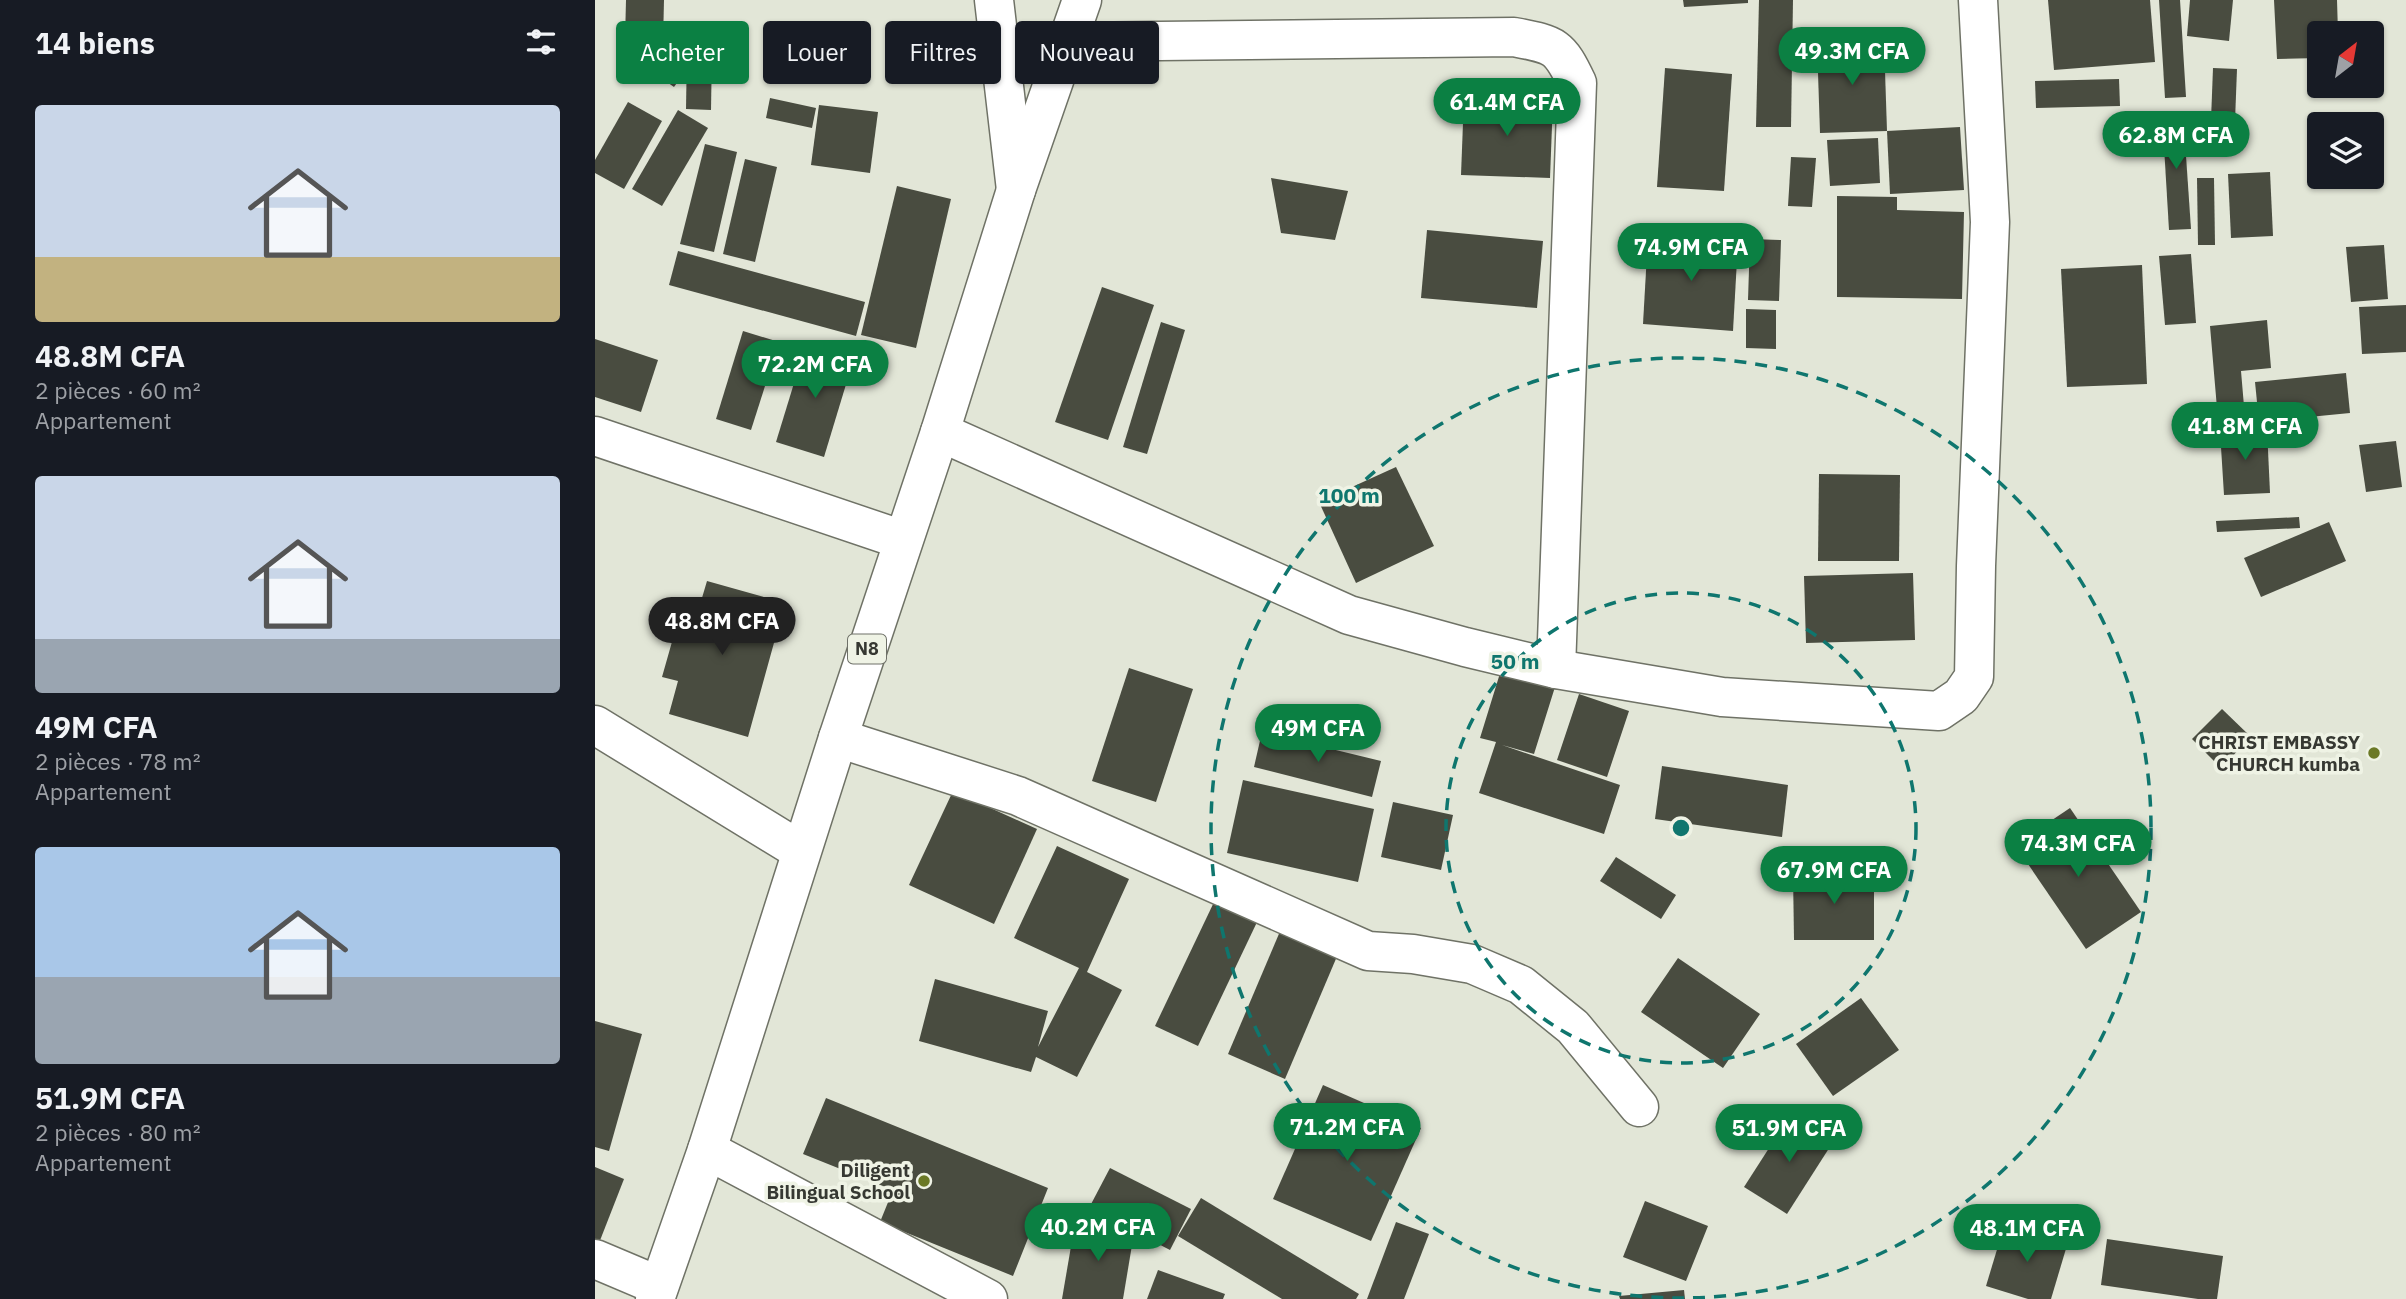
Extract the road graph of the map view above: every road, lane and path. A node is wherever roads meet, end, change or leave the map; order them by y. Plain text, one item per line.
1 (994, 0) edge
2 (1082, 0) edge
3 (1978, 0) edge
4 (1076, 21) edge
5 (1159, 41) edge
6 (1054, 84) edge
7 (1016, 190) junction
8 (940, 432) junction
9 (595, 436) edge
10 (903, 540) junction
11 (1556, 669) junction
12 (595, 725) edge
13 (838, 738) junction
14 (801, 851) junction
15 (1639, 1107) dead end
16 (707, 1150) junction
17 (595, 1259) edge
18 (657, 1293) edge
19 (988, 1299) edge

1 - 7 main road
2 - 4 main road, N8
3 - 11 main road
5 - 11 main road
6 - 7 main road, N8
7 - 8 main road, N8
8 - 10 main road, N8
8 - 11 main road
9 - 10 main road
10 - 13 main road, N8
12 - 14 main road
13 - 14 main road, N8
13 - 15 main road
14 - 16 main road, N8
16 - 18 main road, N8
16 - 19 main road
17 - 18 main road

